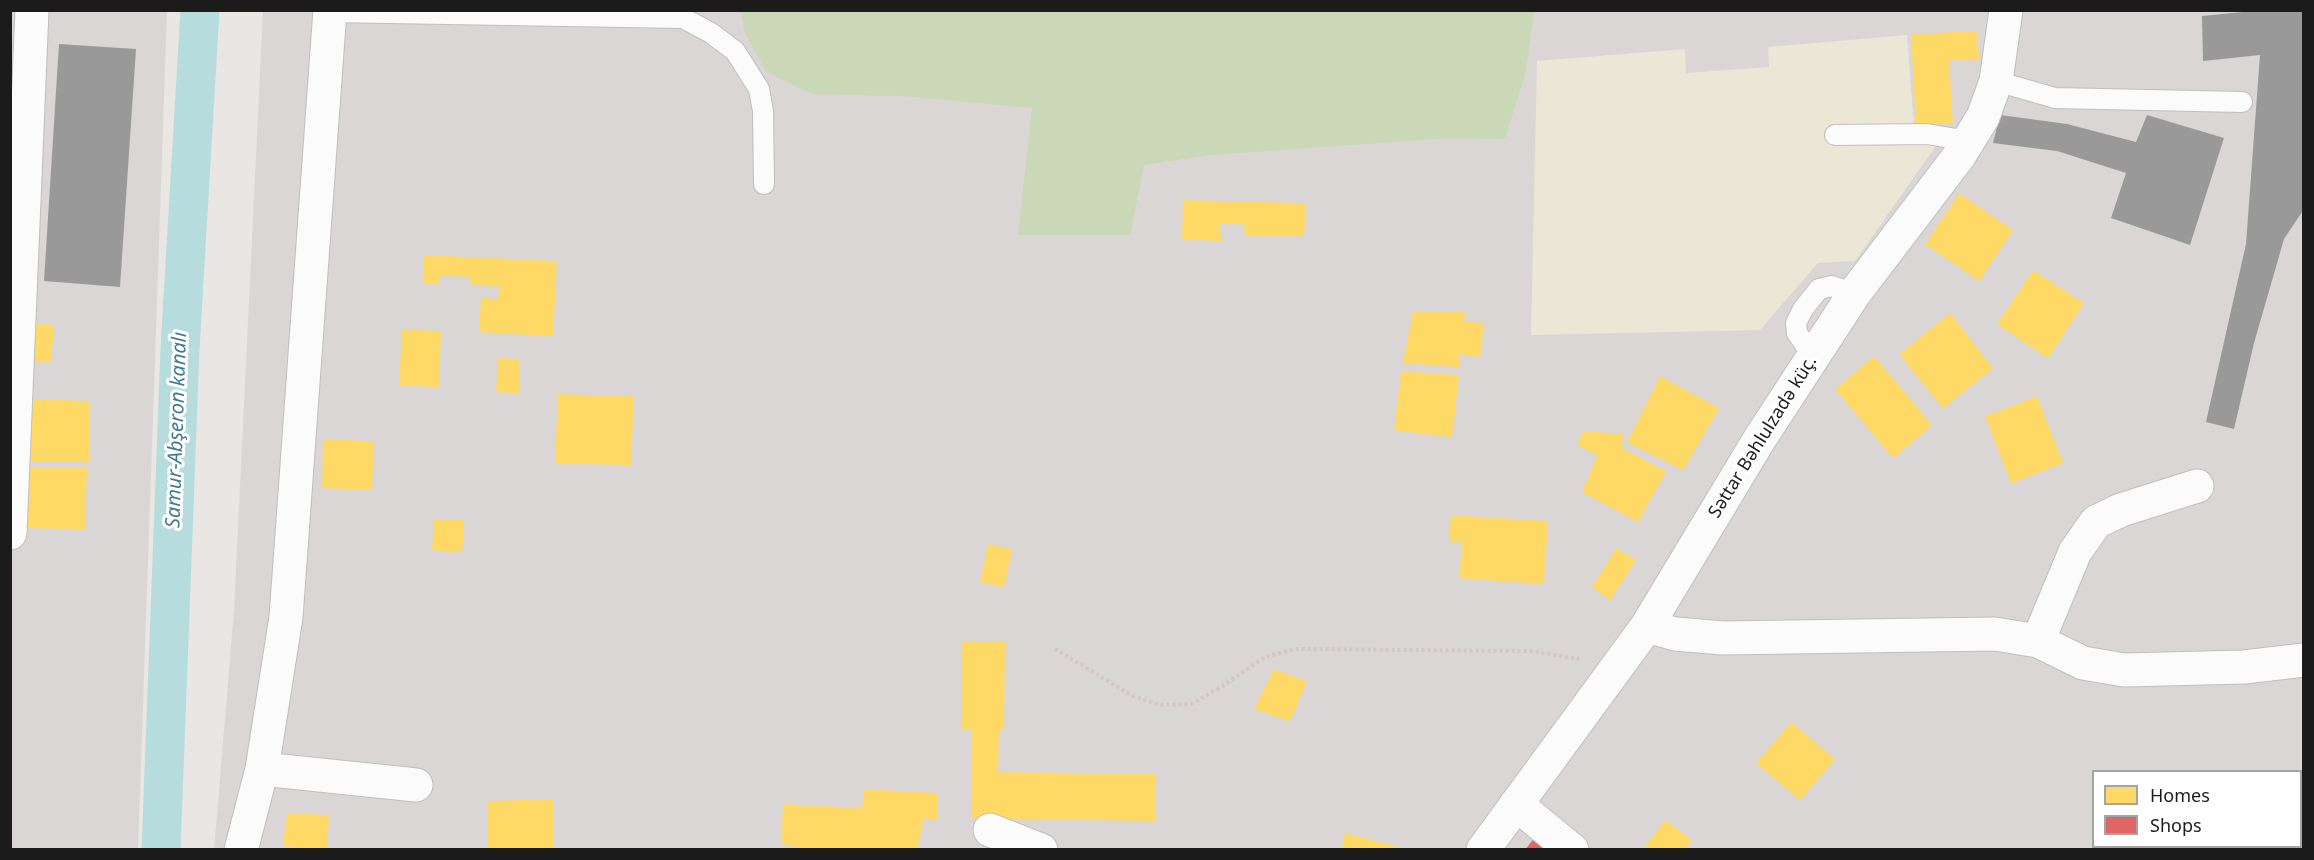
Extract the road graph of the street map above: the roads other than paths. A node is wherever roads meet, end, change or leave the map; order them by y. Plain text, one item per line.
1 (32, 10) edge
2 (2006, 10) edge
3 (330, 11) edge
4 (1996, 81) junction
5 (2242, 102) dead end
6 (1835, 135) dead end
7 (1968, 141) junction
8 (764, 184) dead end
9 (13, 375) edge
10 (2197, 486) dead end
11 (10, 533) edge
12 (1647, 626) junction
13 (2038, 641) junction
14 (2304, 660) edge
15 (262, 769) junction
16 (416, 785) dead end
17 (1516, 804) junction
18 (990, 830) dead end
19 (241, 849) edge
20 (1041, 849) edge
21 (1483, 849) edge
22 (1572, 849) edge

1 - 9 street
2 - 4 street, Səttar Bəhlulzadə küç.
3 - 8 lane
3 - 15 street
4 - 5 lane
4 - 7 street, Səttar Bəhlulzadə küç.
6 - 7 lane
7 - 12 street, Səttar Bəhlulzadə küç.
9 - 11 street
10 - 13 street
12 - 13 street
12 - 17 street, Səttar Bəhlulzadə küç.
13 - 14 street
15 - 16 street
15 - 19 street
17 - 21 street, Səttar Bəhlulzadə küç.
17 - 22 street
18 - 20 street

